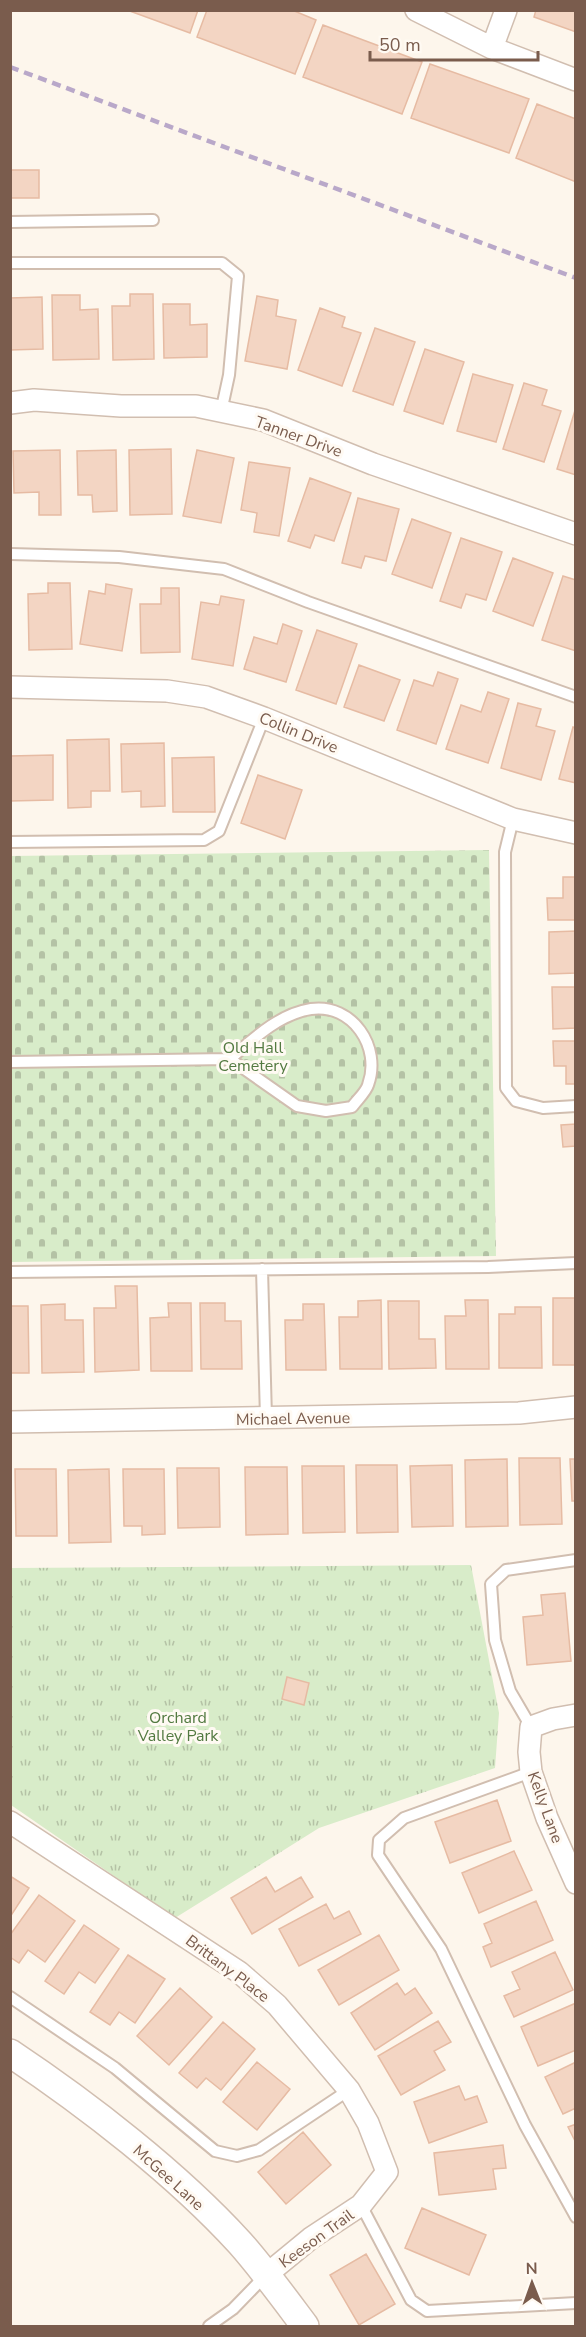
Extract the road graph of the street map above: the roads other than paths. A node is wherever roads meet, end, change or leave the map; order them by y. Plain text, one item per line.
1 (416, 10) edge
2 (506, 10) edge
3 (492, 48) junction
4 (576, 80) edge
5 (153, 220) dead end
6 (10, 222) edge
7 (10, 263) edge
8 (10, 403) edge
9 (221, 412) junction
10 (576, 534) edge
11 (10, 554) edge
12 (10, 687) edge
13 (576, 697) edge
14 (264, 718) junction
15 (513, 819) junction
16 (576, 833) edge
17 (10, 843) edge
18 (230, 1059) junction
19 (10, 1062) edge
20 (576, 1106) edge
21 (576, 1263) edge
22 (262, 1269) junction
23 (10, 1272) edge
24 (576, 1407) edge
25 (266, 1418) junction
26 (10, 1422) edge
27 (576, 1560) edge
28 (576, 1715) edge
29 (531, 1727) junction
30 (531, 1772) junction
31 (10, 1822) edge
32 (576, 1883) edge
33 (10, 1997) edge
34 (10, 2053) edge
35 (349, 2090) junction
36 (387, 2172) joint
37 (360, 2205) junction
38 (576, 2217) edge
39 (266, 2275) junction
40 (576, 2303) edge
41 (209, 2326) edge
42 (304, 2326) edge

1 - 3 street
2 - 3 street
3 - 4 street
5 - 6 lane
7 - 9 lane
8 - 9 street, Tanner Drive
9 - 10 street, Tanner Drive
11 - 13 lane
12 - 14 street, Collin Drive
14 - 15 street, Collin Drive
14 - 17 lane
15 - 16 street, Collin Drive
15 - 20 lane
18 - 18 lane
18 - 19 lane
21 - 22 lane
22 - 23 lane
22 - 25 lane
24 - 25 street, Michael Avenue
25 - 26 street, Michael Avenue
27 - 29 lane
28 - 29 street
29 - 30 street, Kelly Lane
30 - 32 street, Kelly Lane
30 - 38 lane
31 - 35 street, Brittany Place
33 - 35 lane
34 - 39 street, McGee Lane
35 - 36 street, Brittany Place
36 - 37 street, Keeson Trail
37 - 39 street, Keeson Trail
37 - 40 lane
39 - 41 lane
39 - 42 street, McGee Lane

